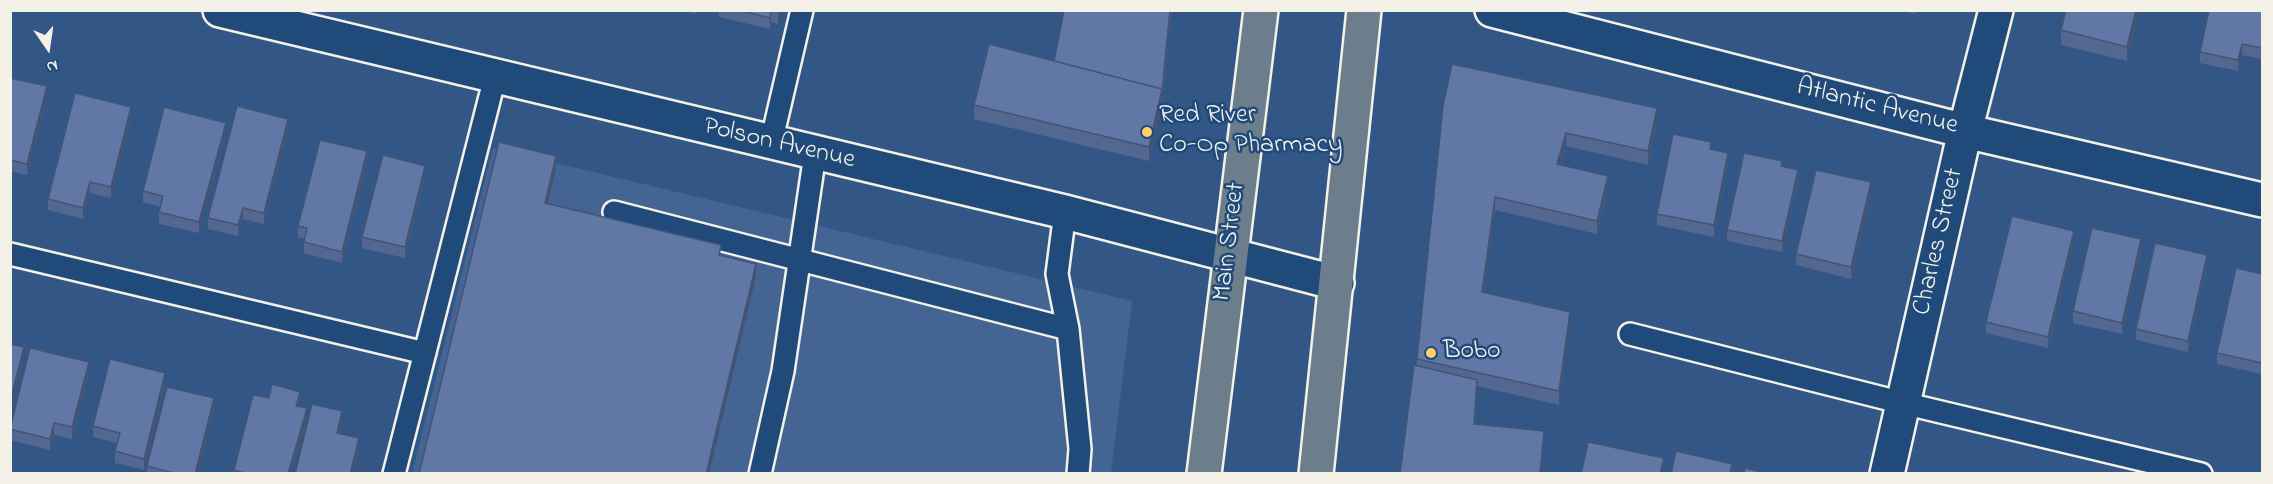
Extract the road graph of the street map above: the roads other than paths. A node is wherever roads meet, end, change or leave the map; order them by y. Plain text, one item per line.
1 (220, 10) edge
2 (802, 10) edge
3 (1260, 10) edge
4 (1364, 10) edge
5 (1492, 10) edge
6 (1996, 10) edge
7 (495, 77) junction
8 (1965, 131) junction
9 (771, 143) junction
10 (815, 154) junction
11 (2262, 200) edge
12 (614, 212) dead end
13 (1065, 212) junction
14 (10, 254) edge
15 (1229, 254) junction
16 (801, 261) junction
17 (1337, 283) junction
18 (1068, 329) junction
19 (1630, 334) dead end
20 (425, 353) junction
21 (1903, 403) junction
22 (394, 474) edge
23 (760, 474) edge
24 (1078, 474) edge
25 (1204, 474) edge
26 (1316, 474) edge
27 (1887, 474) edge
28 (2201, 474) edge

1 - 7 street, Polson Avenue
2 - 9 lane
3 - 15 main road, Main Street
4 - 17 main road
5 - 8 street, Atlantic Avenue
6 - 8 street, Charles Street
7 - 9 street, Polson Avenue
7 - 20 lane
8 - 11 street, Atlantic Avenue
8 - 21 street, Charles Street
9 - 10 street, Polson Avenue
10 - 13 street, Polson Avenue
10 - 16 lane
12 - 16 lane
13 - 15 street, Polson Avenue
13 - 18 lane
14 - 20 lane
15 - 17 street, Polson Avenue
15 - 25 main road, Main Street
16 - 18 lane
16 - 23 lane
17 - 26 main road
18 - 24 lane
19 - 21 lane
20 - 22 lane
21 - 27 street, Charles Street
21 - 28 lane

